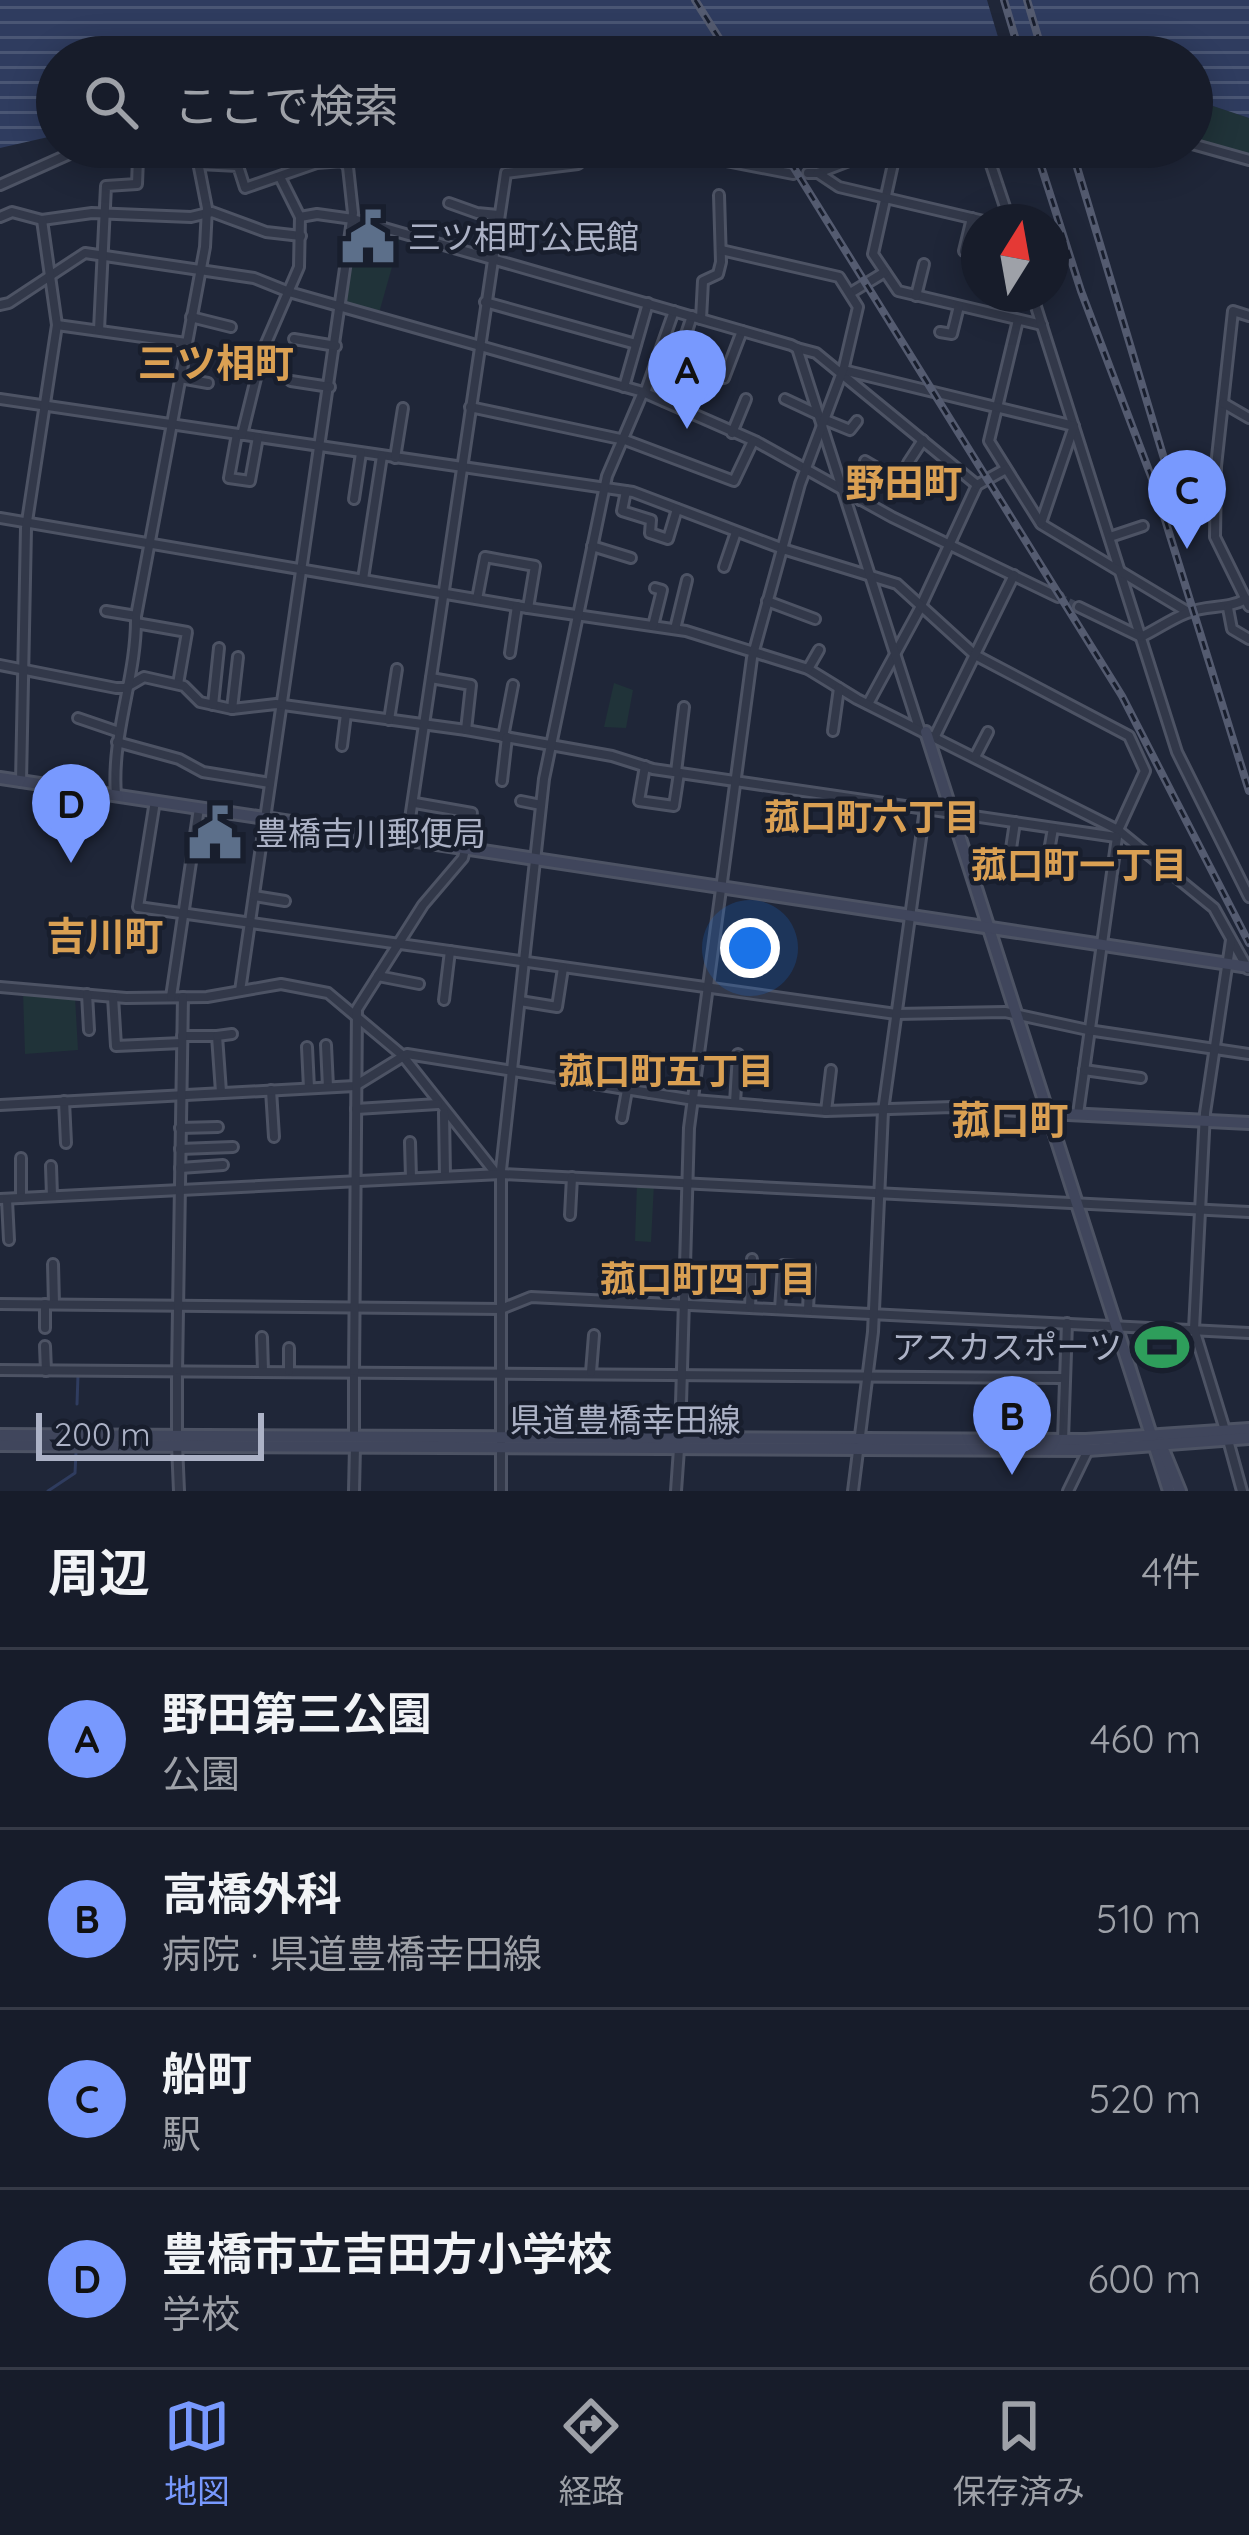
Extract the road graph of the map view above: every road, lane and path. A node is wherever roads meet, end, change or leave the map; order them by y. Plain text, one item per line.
1 (1213, 150) edge
2 (1249, 160) edge
3 (38, 168) edge
4 (138, 168) edge
5 (200, 168) edge
6 (239, 168) edge
7 (304, 168) edge
8 (348, 168) edge
9 (546, 168) edge
10 (762, 168) edge
11 (828, 168) edge
12 (892, 168) edge
13 (992, 168) edge
14 (793, 174) dead end
15 (280, 176) junction
16 (0, 185) edge
17 (718, 195) dead end
18 (885, 198) junction
19 (449, 203) dead end
20 (1004, 204) edge
21 (104, 213) junction
22 (207, 214) junction
23 (498, 215) junction
24 (961, 215) edge
25 (0, 217) edge
26 (300, 217) junction
27 (353, 219) junction
28 (42, 220) junction
29 (301, 236) junction
30 (721, 250) junction
31 (103, 254) junction
32 (492, 258) junction
33 (924, 264) dead end
34 (200, 269) junction
35 (885, 272) junction
36 (52, 275) junction
37 (289, 292) junction
38 (852, 292) junction
39 (916, 296) junction
40 (485, 302) junction
41 (648, 303) junction
42 (0, 304) edge
43 (959, 306) junction
44 (341, 307) junction
45 (674, 311) junction
46 (1038, 312) edge
47 (1249, 316) edge
48 (191, 317) junction
49 (697, 317) junction
50 (1018, 320) junction
51 (57, 325) junction
52 (1042, 325) junction
53 (231, 327) dead end
54 (99, 330) junction
55 (742, 330) junction
56 (940, 332) dead end
57 (294, 338) dead end
58 (187, 343) junction
59 (636, 344) junction
60 (479, 345) junction
61 (336, 346) junction
62 (797, 349) junction
63 (677, 361) junction
64 (842, 372) junction
65 (180, 378) junction
66 (291, 381) dead end
67 (208, 383) dead end
68 (330, 387) junction
69 (624, 387) junction
70 (644, 393) junction
71 (0, 399) edge
72 (746, 399) dead end
73 (784, 399) dead end
74 (664, 401) junction
75 (1223, 404) junction
76 (44, 405) junction
77 (470, 407) junction
78 (403, 408) dead end
79 (998, 408) junction
80 (1249, 418) edge
81 (821, 419) junction
82 (857, 421) dead end
83 (171, 424) junction
84 (1074, 426) junction
85 (732, 433) junction
86 (240, 435) junction
87 (258, 437) junction
88 (625, 440) junction
89 (923, 440) junction
90 (753, 441) junction
91 (321, 447) junction
92 (361, 453) junction
93 (382, 456) junction
94 (395, 458) junction
95 (865, 461) dead end
96 (908, 463) dead end
97 (462, 468) junction
98 (1006, 469) junction
99 (805, 470) junction
100 (977, 485) junction
101 (604, 489) junction
102 (626, 491) junction
103 (843, 491) junction
104 (354, 499) dead end
105 (860, 500) junction
106 (677, 508) junction
107 (0, 518) edge
108 (26, 522) junction
109 (1041, 524) junction
110 (1143, 526) dead end
111 (736, 532) junction
112 (1109, 537) junction
113 (149, 542) junction
114 (950, 544) junction
115 (592, 546) junction
116 (782, 549) junction
117 (631, 558) dead end
118 (724, 567) dead end
119 (303, 569) junction
120 (1119, 569) junction
121 (868, 573) junction
122 (1014, 575) junction
123 (363, 580) junction
124 (687, 580) dead end
125 (656, 588) dead end
126 (443, 593) junction
127 (1058, 597) tunnel mouth
128 (477, 598) junction
129 (767, 601) junction
130 (1247, 603) edge
131 (921, 605) junction
132 (523, 607) junction
133 (1079, 608) tunnel mouth
134 (1228, 608) junction
135 (106, 611) dead end
136 (1188, 612) junction
137 (578, 616) junction
138 (136, 619) junction
139 (815, 619) dead end
140 (653, 626) junction
141 (675, 629) junction
142 (1141, 637) junction
143 (1249, 639) edge
144 (219, 648) dead end
145 (819, 650) dead end
146 (753, 651) junction
147 (510, 653) dead end
148 (975, 655) junction
149 (896, 656) junction
150 (238, 657) dead end
151 (0, 665) edge
152 (24, 669) junction
153 (808, 669) junction
154 (398, 670) dead end
155 (431, 678) junction
156 (178, 684) junction
157 (130, 685) junction
158 (513, 685) dead end
159 (839, 688) junction
160 (868, 704) junction
161 (213, 705) junction
162 (283, 705) junction
163 (684, 707) dead end
164 (232, 709) junction
165 (346, 714) junction
166 (78, 718) dead end
167 (388, 720) junction
168 (424, 725) junction
169 (466, 730) junction
170 (833, 731) dead end
171 (926, 732) junction
172 (988, 732) dead end
173 (118, 737) junction
174 (505, 737) junction
175 (552, 744) junction
176 (342, 746) dead end
177 (975, 757) junction
178 (645, 766) junction
179 (677, 772) junction
180 (0, 778) edge
181 (736, 781) junction
182 (21, 782) junction
183 (502, 782) dead end
184 (270, 783) junction
185 (116, 795) junction
186 (155, 801) junction
187 (520, 801) dead end
188 (415, 803) junction
189 (541, 805) junction
190 (199, 808) junction
191 (925, 809) junction
192 (951, 812) junction
193 (472, 813) dead end
194 (266, 818) junction
195 (1015, 822) junction
196 (1053, 828) junction
197 (1117, 834) junction
198 (407, 838) junction
199 (465, 847) junction
200 (536, 858) junction
201 (1009, 862) dead end
202 (1046, 869) dead end
203 (721, 886) junction
204 (254, 896) junction
205 (1249, 897) edge
206 (285, 901) dead end
207 (182, 913) junction
208 (910, 914) junction
209 (250, 923) junction
210 (986, 926) junction
211 (1232, 938) junction
212 (398, 944) junction
213 (1101, 946) junction
214 (450, 951) junction
215 (524, 962) junction
216 (1228, 964) junction
217 (562, 968) junction
218 (1248, 968) edge
219 (378, 976) junction
220 (419, 984) dead end
221 (0, 987) edge
222 (708, 987) junction
223 (240, 991) junction
224 (87, 994) junction
225 (113, 997) junction
226 (171, 998) junction
227 (183, 998) junction
228 (444, 1000) dead end
229 (520, 1000) junction
230 (356, 1014) junction
231 (896, 1014) junction
232 (1015, 1014) junction
233 (89, 1030) dead end
234 (1088, 1030) junction
235 (232, 1034) dead end
236 (217, 1036) junction
237 (182, 1039) junction
238 (326, 1045) dead end
239 (307, 1047) dead end
240 (1217, 1049) junction
241 (738, 1054) dead end
242 (1249, 1054) edge
243 (402, 1055) junction
244 (654, 1066) dead end
245 (831, 1070) dead end
246 (1084, 1070) junction
247 (511, 1072) junction
248 (1141, 1078) dead end
249 (355, 1086) junction
250 (328, 1087) junction
251 (309, 1088) junction
252 (272, 1090) junction
253 (626, 1090) junction
254 (221, 1092) junction
255 (650, 1093) junction
256 (181, 1094) junction
257 (694, 1100) junction
258 (64, 1101) junction
259 (736, 1103) junction
260 (0, 1105) edge
261 (356, 1108) junction
262 (442, 1108) junction
263 (884, 1111) junction
264 (826, 1112) junction
265 (1048, 1113) junction
266 (1078, 1114) junction
267 (622, 1118) dead end
268 (1205, 1120) junction
269 (1249, 1123) edge
270 (218, 1126) dead end
271 (180, 1128) junction
272 (274, 1137) dead end
273 (410, 1142) dead end
274 (66, 1143) dead end
275 (233, 1147) dead end
276 (180, 1149) junction
277 (20, 1158) dead end
278 (51, 1166) dead end
279 (223, 1166) dead end
280 (180, 1168) junction
281 (502, 1174) junction
282 (445, 1176) junction
283 (572, 1177) junction
284 (411, 1178) junction
285 (356, 1180) junction
286 (690, 1182) junction
287 (179, 1189) junction
288 (879, 1192) junction
289 (52, 1196) junction
290 (21, 1198) junction
291 (3, 1199) edge
292 (1077, 1203) junction
293 (1201, 1209) junction
294 (1249, 1212) edge
295 (570, 1215) dead end
296 (9, 1240) dead end
297 (752, 1259) dead end
298 (53, 1264) dead end
299 (0, 1304) edge
300 (49, 1304) junction
301 (684, 1304) junction
302 (178, 1305) junction
303 (355, 1306) junction
304 (750, 1307) junction
305 (501, 1309) junction
306 (780, 1309) junction
307 (808, 1310) junction
308 (873, 1314) junction
309 (1066, 1323) junction
310 (1117, 1326) junction
311 (45, 1328) dead end
312 (1194, 1329) junction
313 (1249, 1333) edge
314 (594, 1335) dead end
315 (262, 1337) dead end
316 (45, 1346) dead end
317 (289, 1348) dead end
318 (0, 1370) edge
319 (46, 1370) junction
320 (262, 1371) junction
321 (289, 1371) junction
322 (591, 1372) junction
323 (500, 1373) junction
324 (177, 1374) junction
325 (354, 1375) junction
326 (682, 1375) junction
327 (868, 1376) junction
328 (1064, 1378) junction
329 (1249, 1433) edge
330 (1226, 1434) junction
331 (0, 1440) edge
332 (177, 1440) junction
333 (1063, 1440) junction
334 (355, 1441) junction
335 (500, 1442) junction
336 (1156, 1442) junction
337 (680, 1443) junction
338 (859, 1443) junction
339 (1088, 1450) junction
340 (179, 1491) edge
341 (354, 1491) edge
342 (500, 1491) edge
343 (676, 1491) edge
344 (853, 1491) edge
345 (1069, 1491) edge
346 (1169, 1491) edge
347 (1180, 1491) edge
348 (1242, 1491) edge

1 - 2 street
3 - 16 street
4 - 21 street
5 - 22 street
6 - 15 street
7 - 15 street
8 - 27 street
9 - 23 street
10 - 14 street
11 - 18 street
12 - 18 street
13 - 20 street
15 - 26 street
17 - 30 street
18 - 24 street
18 - 35 street
19 - 23 street
21 - 22 street
21 - 28 street
21 - 31 street
22 - 29 street
22 - 34 street
23 - 32 street
25 - 28 street
26 - 27 street
26 - 29 street
27 - 32 street
27 - 44 street
28 - 36 street
29 - 37 street
30 - 38 street
30 - 49 street
31 - 34 street
31 - 36 street
31 - 54 street
32 - 40 street
32 - 41 street
33 - 39 street
34 - 37 street
34 - 48 street
35 - 38 street
35 - 39 street
36 - 42 street
36 - 51 street
37 - 44 street
37 - 86 street
38 - 64 street
39 - 43 street
40 - 59 street
40 - 60 street
41 - 45 street
41 - 59 street
43 - 50 street
43 - 56 street
44 - 60 street
44 - 61 street
45 - 49 street
45 - 70 street
46 - 52 street
47 - 75 street
48 - 53 street
48 - 58 street
49 - 55 street
49 - 63 street
50 - 52 street
50 - 79 street
51 - 54 street
51 - 76 street
52 - 84 street
54 - 58 street
55 - 62 street
55 - 63 street
57 - 61 street
58 - 65 street
59 - 69 street
60 - 69 street
60 - 77 street
61 - 68 street
62 - 64 street
62 - 81 street
63 - 74 street
64 - 79 street
64 - 81 street
64 - 89 street
65 - 67 street
65 - 83 street
66 - 68 street
68 - 91 street
69 - 70 street
70 - 74 street
70 - 88 street
71 - 76 street
72 - 85 street
73 - 81 street
74 - 85 street
75 - 80 street
75 - 130 street
76 - 83 street
76 - 108 street
77 - 88 street
77 - 97 street
78 - 94 street
79 - 84 street
79 - 98 street
81 - 82 street
81 - 99 street
81 - 103 street
83 - 86 street
83 - 113 street
84 - 109 street
84 - 112 street
85 - 90 street
86 - 87 street
86 - 87 street
87 - 91 street
88 - 90 street
88 - 101 street
89 - 96 street
89 - 100 street
90 - 99 street
91 - 92 street
91 - 119 street
92 - 93 street
92 - 104 street
93 - 94 street
93 - 123 street
94 - 97 street
95 - 105 street
97 - 101 street
97 - 126 street
98 - 100 street
98 - 109 street
99 - 103 street
99 - 116 street
100 - 114 street
101 - 102 street
101 - 115 street
102 - 106 street
102 - 106 street
103 - 105 street
103 - 121 street
105 - 114 street
106 - 111 street
107 - 108 street
108 - 113 street
108 - 152 street
109 - 120 street
110 - 112 street
111 - 116 street
111 - 118 street
112 - 120 street
113 - 119 street
113 - 138 street
114 - 122 street
114 - 131 street
115 - 117 street
115 - 137 street
116 - 121 street
116 - 129 street
119 - 123 street
119 - 162 street
120 - 136 street
120 - 142 street
121 - 131 street
121 - 149 street
122 - 127 street
122 - 148 street
123 - 126 street
124 - 141 street
125 - 140 street
126 - 128 street
126 - 155 street
128 - 132 street
128 - 132 street
129 - 139 street
129 - 146 street
130 - 134 street
131 - 148 street
131 - 149 street
132 - 137 street
132 - 147 street
133 - 142 street
134 - 136 street
134 - 143 street
135 - 138 street
136 - 142 street
137 - 140 street
137 - 175 street
138 - 156 street
138 - 157 street
140 - 141 street
141 - 146 street
142 - 205 street
144 - 161 street
145 - 153 street
146 - 153 street
146 - 181 street
148 - 171 street
148 - 197 street
149 - 160 street
149 - 171 street
150 - 164 street
151 - 152 street
152 - 157 street
152 - 182 street
153 - 159 street
154 - 167 street
155 - 168 street
155 - 169 street
156 - 157 street
156 - 161 street
157 - 173 street
158 - 174 street
159 - 160 street
159 - 170 street
160 - 171 street
161 - 164 street
162 - 164 street
162 - 165 street
162 - 184 street
163 - 179 street
165 - 167 street
165 - 176 street
166 - 173 street
167 - 168 street
168 - 169 street
168 - 188 street
169 - 174 street
171 - 177 street
171 - 192 street
172 - 177 street
173 - 184 street
173 - 185 street
174 - 175 street
174 - 183 street
175 - 178 street
175 - 189 street
177 - 197 street
178 - 179 street
178 - 179 street
179 - 181 street
180 - 182 street
181 - 191 street
181 - 203 street
182 - 185 street
184 - 194 street
185 - 186 street
186 - 190 street
186 - 207 street
187 - 189 street
188 - 193 street
188 - 198 street
189 - 200 street
190 - 194 street
190 - 207 street
191 - 192 street
191 - 208 street
192 - 195 street
192 - 210 street
194 - 198 street
194 - 204 street
195 - 196 street
195 - 201 street
196 - 197 street
196 - 202 street
197 - 211 street
197 - 213 street
198 - 199 street
199 - 200 street
199 - 212 street
200 - 203 street
200 - 215 street
203 - 208 street
203 - 222 street
204 - 206 street
204 - 209 street
207 - 209 street
207 - 226 street
208 - 210 street
208 - 231 street
209 - 212 street
209 - 223 street
210 - 213 street
210 - 232 street
211 - 216 street
211 - 218 street
212 - 214 street
212 - 219 street
213 - 216 street
213 - 234 street
214 - 215 street
214 - 228 street
215 - 217 street
215 - 229 street
216 - 218 street
216 - 240 street
217 - 222 street
217 - 229 street
219 - 220 street
219 - 230 street
221 - 224 street
222 - 231 street
222 - 257 street
223 - 227 street
223 - 230 street
224 - 225 street
224 - 233 street
225 - 226 street
225 - 237 street
226 - 227 street
227 - 237 street
229 - 247 street
230 - 243 street
230 - 249 street
231 - 232 street
231 - 263 street
232 - 234 street
232 - 265 street
234 - 240 street
234 - 246 street
235 - 236 street
236 - 237 street
236 - 254 street
237 - 256 street
238 - 250 street
239 - 251 street
240 - 242 street
240 - 268 street
241 - 259 street
243 - 247 street
243 - 249 street
243 - 262 street
244 - 255 street
245 - 264 street
246 - 248 street
246 - 266 street
247 - 253 street
247 - 281 street
249 - 250 street
249 - 261 street
250 - 251 street
251 - 252 street
252 - 254 street
252 - 272 street
253 - 255 street
253 - 267 street
254 - 256 street
255 - 257 street
256 - 258 street
256 - 271 street
257 - 259 street
257 - 286 street
258 - 260 street
258 - 274 street
259 - 264 street
261 - 262 street
261 - 285 street
262 - 281 street
262 - 282 street
263 - 264 street
263 - 265 street
263 - 288 street
265 - 266 street
265 - 292 street
266 - 268 street
268 - 269 street
268 - 293 street
270 - 271 street
271 - 276 street
273 - 284 street
275 - 276 street
276 - 280 street
277 - 290 street
278 - 289 street
279 - 280 street
280 - 287 street
281 - 282 street
281 - 283 street
281 - 305 street
282 - 284 street
283 - 286 street
283 - 295 street
284 - 285 street
285 - 287 street
285 - 303 street
286 - 288 street
286 - 301 street
287 - 289 street
287 - 302 street
288 - 292 street
288 - 308 street
289 - 290 street
290 - 291 street
291 - 296 street
292 - 293 street
292 - 310 street
293 - 294 street
293 - 312 street
297 - 304 street
298 - 300 street
299 - 300 street
300 - 302 street
300 - 311 street
301 - 304 street
301 - 305 street
301 - 326 street
302 - 303 street
302 - 324 street
303 - 305 street
303 - 325 street
304 - 306 street
305 - 323 street
306 - 307 street
306 - 307 street
307 - 308 street
308 - 309 street
308 - 327 street
309 - 310 street
309 - 328 street
310 - 312 street
310 - 336 street
312 - 313 street
312 - 330 street
314 - 322 street
315 - 320 street
316 - 319 street
317 - 321 street
318 - 319 street
319 - 324 street
320 - 321 street
320 - 324 street
321 - 325 street
322 - 323 street
322 - 326 street
323 - 325 street
323 - 335 street
324 - 332 street
325 - 334 street
326 - 327 street
326 - 337 street
327 - 328 street
327 - 338 street
328 - 333 street
329 - 330 street, 県道豊橋幸田線
330 - 336 street, 県道豊橋幸田線
330 - 348 street
331 - 332 street, 県道豊橋幸田線
332 - 334 street, 県道豊橋幸田線
332 - 340 street
333 - 336 street, 県道豊橋幸田線
333 - 338 street, 県道豊橋幸田線
334 - 335 street, 県道豊橋幸田線
334 - 341 street
335 - 337 street, 県道豊橋幸田線
335 - 342 street
336 - 339 street, 県道豊橋幸田線
336 - 346 street
336 - 347 street
337 - 338 street, 県道豊橋幸田線
337 - 343 street
338 - 339 street, 県道豊橋幸田線
338 - 344 street
339 - 345 street

